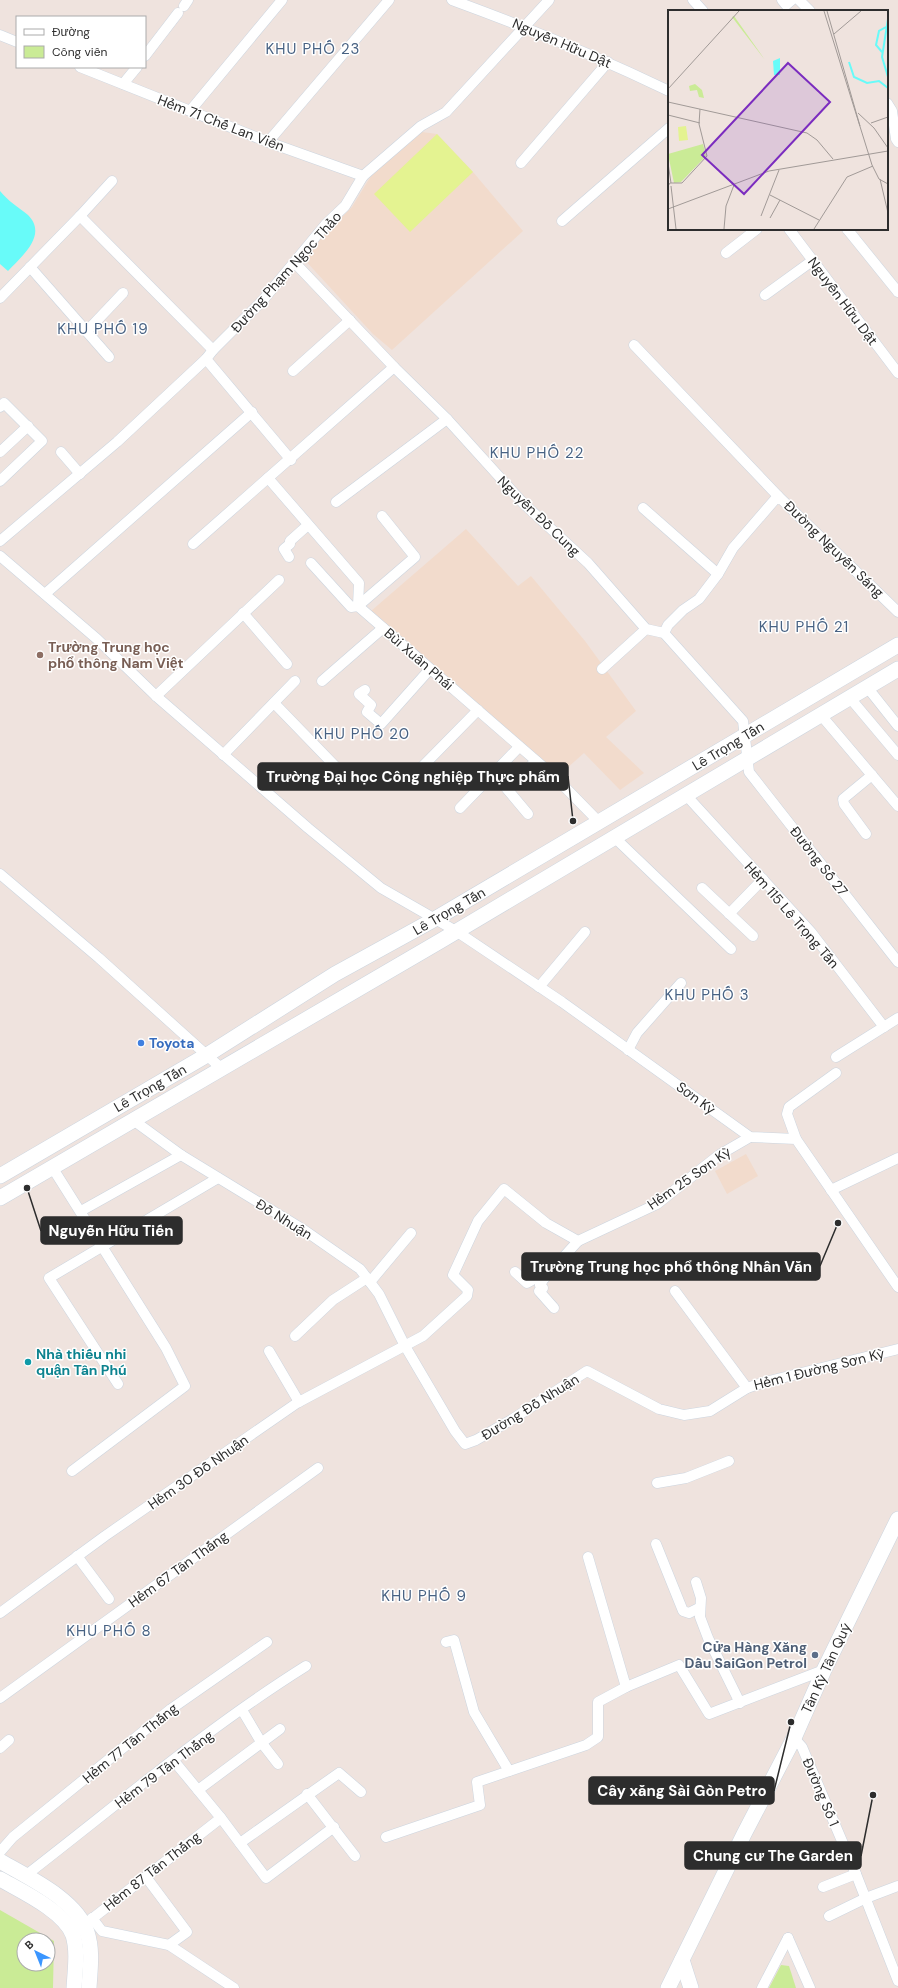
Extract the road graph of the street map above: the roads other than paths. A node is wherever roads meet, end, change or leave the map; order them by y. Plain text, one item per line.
1 (282, 0) edge
2 (389, 0) edge
3 (452, 0) edge
4 (549, 0) edge
5 (693, 0) edge
6 (782, 0) edge
7 (792, 0) edge
8 (799, 0) edge
9 (183, 6) edge
10 (703, 10) edge
11 (809, 10) edge
12 (526, 27) junction
13 (0, 35) edge
14 (16, 42) edge
15 (146, 55) edge
16 (608, 62) junction
17 (83, 68) edge
18 (135, 68) edge
19 (123, 84) junction
20 (668, 91) edge
21 (888, 105) edge
22 (190, 111) junction
23 (668, 129) edge
24 (268, 142) junction
25 (898, 142) edge
26 (521, 163) dead end
27 (363, 176) junction
28 (112, 181) dead end
29 (80, 216) junction
30 (562, 221) dead end
31 (756, 230) edge
32 (790, 230) edge
33 (848, 230) edge
34 (726, 253) dead end
35 (812, 261) junction
36 (295, 263) junction
37 (30, 267) junction
38 (898, 292) edge
39 (123, 293) dead end
40 (765, 295) dead end
41 (0, 298) edge
42 (350, 320) junction
43 (87, 331) junction
44 (634, 345) dead end
45 (213, 350) junction
46 (109, 357) dead end
47 (206, 359) junction
48 (394, 367) junction
49 (293, 371) dead end
50 (898, 373) edge
51 (0, 407) edge
52 (252, 412) junction
53 (447, 419) junction
54 (28, 426) junction
55 (0, 452) edge
56 (61, 452) dead end
57 (291, 460) junction
58 (80, 474) junction
59 (268, 478) junction
60 (0, 481) edge
61 (778, 496) junction
62 (336, 502) dead end
63 (643, 508) dead end
64 (382, 516) dead end
65 (308, 525) junction
66 (0, 541) edge
67 (193, 544) dead end
68 (0, 556) edge
69 (289, 557) dead end
70 (311, 563) dead end
71 (718, 574) junction
72 (279, 580) dead end
73 (45, 594) junction
74 (358, 606) junction
75 (898, 612) edge
76 (243, 613) junction
77 (383, 628) junction
78 (646, 629) junction
79 (664, 633) junction
80 (898, 645) edge
81 (287, 664) dead end
82 (898, 668) edge
83 (430, 669) junction
84 (602, 669) dead end
85 (322, 680) dead end
86 (295, 681) dead end
87 (867, 688) junction
88 (365, 690) dead end
89 (156, 696) junction
90 (850, 698) junction
91 (274, 703) junction
92 (478, 710) junction
93 (820, 714) junction
94 (898, 726) edge
95 (744, 736) junction
96 (520, 747) junction
97 (223, 755) junction
98 (898, 755) edge
99 (747, 757) junction
100 (536, 761) junction
101 (335, 766) dead end
102 (420, 769) dead end
103 (872, 775) junction
104 (685, 794) junction
105 (898, 806) edge
106 (460, 808) dead end
107 (528, 814) dead end
108 (599, 822) junction
109 (866, 834) dead end
110 (614, 837) junction
111 (0, 874) edge
112 (763, 879) junction
113 (702, 888) dead end
114 (729, 914) junction
115 (435, 919) junction
116 (456, 931) junction
117 (585, 932) dead end
118 (753, 936) dead end
119 (731, 949) dead end
120 (898, 962) edge
121 (681, 983) dead end
122 (539, 987) junction
123 (898, 1018) edge
124 (884, 1027) junction
125 (628, 1050) junction
126 (207, 1054) junction
127 (836, 1057) dead end
128 (221, 1068) junction
129 (836, 1073) dead end
130 (133, 1120) junction
131 (750, 1137) junction
132 (796, 1139) junction
133 (181, 1155) junction
134 (898, 1158) edge
135 (52, 1167) junction
136 (0, 1176) edge
137 (218, 1178) junction
138 (831, 1190) junction
139 (0, 1198) edge
140 (80, 1211) junction
141 (411, 1233) dead end
142 (578, 1240) junction
143 (102, 1245) junction
144 (515, 1272) dead end
145 (368, 1280) junction
146 (542, 1281) junction
147 (898, 1287) edge
148 (675, 1291) dead end
149 (554, 1308) dead end
150 (295, 1336) dead end
151 (405, 1346) junction
152 (898, 1349) edge
153 (269, 1351) dead end
154 (118, 1384) dead end
155 (747, 1388) junction
156 (299, 1402) junction
157 (699, 1413) joint
158 (729, 1461) dead end
159 (318, 1468) dead end
160 (72, 1471) dead end
161 (657, 1483) dead end
162 (898, 1519) edge
163 (656, 1544) dead end
164 (77, 1556) junction
165 (588, 1557) dead end
166 (696, 1582) dead end
167 (109, 1599) dead end
168 (699, 1608) junction
169 (0, 1613) edge
170 (267, 1642) dead end
171 (446, 1642) dead end
172 (306, 1666) dead end
173 (824, 1670) junction
174 (626, 1687) junction
175 (0, 1698) edge
176 (740, 1703) junction
177 (242, 1710) junction
178 (280, 1729) dead end
179 (794, 1738) junction
180 (9, 1740) dead end
181 (261, 1742) junction
182 (0, 1748) edge
183 (174, 1761) junction
184 (278, 1764) dead end
185 (509, 1771) junction
186 (198, 1790) junction
187 (361, 1792) dead end
188 (307, 1794) junction
189 (221, 1818) junction
190 (334, 1827) junction
191 (386, 1837) dead end
192 (240, 1843) junction
193 (0, 1852) edge
194 (355, 1856) dead end
195 (0, 1861) edge
196 (856, 1874) junction
197 (25, 1876) junction
198 (146, 1877) junction
199 (0, 1878) edge
200 (898, 1886) edge
201 (823, 1887) dead end
202 (18, 1889) junction
203 (866, 1898) junction
204 (829, 1916) dead end
205 (83, 1926) junction
206 (169, 1945) junction
207 (682, 1960) junction
208 (897, 1978) edge
209 (74, 1988) edge
210 (89, 1988) edge
211 (234, 1988) edge
212 (668, 1988) edge
213 (691, 1988) edge
214 (762, 1988) edge
215 (810, 1988) edge

1 - 22 street
2 - 24 street
3 - 12 street, Nguyễn Hữu Dật
4 - 12 street, Đường Phạm Ngọc Thảo
5 - 10 street
6 - 7 street
8 - 11 street
9 - 15 street
12 - 16 street, Nguyễn Hữu Dật
12 - 27 street, Đường Phạm Ngọc Thảo
13 - 14 street
16 - 20 street, Nguyễn Hữu Dật
16 - 26 street
17 - 19 street, Hẻm 71 Chế Lan Viên
18 - 19 street
19 - 22 street, Hẻm 71 Chế Lan Viên
21 - 25 street
22 - 24 street, Hẻm 71 Chế Lan Viên
23 - 30 street
24 - 27 street, Hẻm 71 Chế Lan Viên
27 - 36 street, Đường Phạm Ngọc Thảo
28 - 29 street
29 - 37 street
29 - 45 street
31 - 34 street
32 - 35 street, Nguyễn Hữu Dật
33 - 38 street
35 - 40 street
35 - 50 street, Nguyễn Hữu Dật
36 - 42 street, Nguyễn Đỗ Cung
36 - 45 street, Đường Phạm Ngọc Thảo
37 - 41 street
37 - 43 street
39 - 43 street
42 - 48 street, Nguyễn Đỗ Cung
42 - 49 street
43 - 46 street
44 - 61 street
45 - 47 street, Đường Phạm Ngọc Thảo
47 - 52 street
47 - 58 street, Đường Phạm Ngọc Thảo
48 - 53 street, Nguyễn Đỗ Cung
48 - 57 street
51 - 54 street
52 - 57 street
52 - 73 street
53 - 62 street
53 - 78 street, Nguyễn Đỗ Cung
54 - 55 street
54 - 60 street
56 - 58 street
57 - 59 street
58 - 66 street, Đường Phạm Ngọc Thảo
59 - 65 street
59 - 67 street
61 - 71 street, Đường Nguyễn Sáng
61 - 75 street, Đường Nguyễn Sáng
63 - 71 street
64 - 74 street
65 - 69 street
65 - 74 street
68 - 73 street, Sơn Kỳ
70 - 74 street, Bùi Xuân Phái
71 - 79 street, Đường Nguyễn Sáng
72 - 76 street
73 - 89 street, Sơn Kỳ
74 - 77 street, Bùi Xuân Phái
76 - 81 street
76 - 89 street
77 - 83 street, Bùi Xuân Phái
77 - 85 street
78 - 79 street
78 - 84 street
79 - 95 street
80 - 95 main road, Lê Trọng Tấn
82 - 87 main road, Lê Trọng Tấn
83 - 88 street
83 - 92 street, Bùi Xuân Phái
86 - 91 street
87 - 90 main road, Lê Trọng Tấn
87 - 94 street
89 - 97 street, Sơn Kỳ
90 - 93 main road, Lê Trọng Tấn
90 - 98 street
91 - 97 street
91 - 101 street
92 - 96 street, Bùi Xuân Phái
92 - 102 street
93 - 99 main road, Lê Trọng Tấn
93 - 103 street
95 - 99 street
95 - 108 main road, Lê Trọng Tấn
96 - 100 street, Bùi Xuân Phái
96 - 106 street
97 - 115 street, Sơn Kỳ
99 - 104 main road, Lê Trọng Tấn
99 - 120 street, Đường Số 27
100 - 107 street
100 - 108 street, Bùi Xuân Phái
103 - 105 street
103 - 109 street
104 - 110 main road, Lê Trọng Tấn
104 - 112 street, Hẻm 115 Lê Trọng Tấn
108 - 115 main road, Lê Trọng Tấn
110 - 116 main road, Lê Trọng Tấn
110 - 119 street
111 - 126 street
112 - 114 street
112 - 124 street, Hẻm 115 Lê Trọng Tấn
113 - 114 street
114 - 118 street
115 - 116 street, Sơn Kỳ
115 - 126 main road, Lê Trọng Tấn
116 - 122 street, Sơn Kỳ
116 - 128 main road, Lê Trọng Tấn
117 - 122 street
121 - 125 street
122 - 125 street, Sơn Kỳ
123 - 124 street
124 - 127 street
125 - 131 street, Sơn Kỳ
126 - 128 street
126 - 136 main road, Lê Trọng Tấn
128 - 130 main road, Lê Trọng Tấn
129 - 132 street
130 - 133 street, Đỗ Nhuận
130 - 135 main road, Lê Trọng Tấn
131 - 132 street
131 - 142 street, Hẻm 25 Sơn Kỳ
132 - 138 street
133 - 137 street, Đỗ Nhuận
133 - 140 street
134 - 138 street
135 - 139 main road, Lê Trọng Tấn
135 - 140 street
137 - 143 street
137 - 145 street, Đỗ Nhuận
138 - 147 street
140 - 143 street
141 - 145 street
142 - 146 street
142 - 151 street, Hẻm 30 Đỗ Nhuận
143 - 154 street
143 - 160 street
144 - 146 street
145 - 150 street
145 - 151 street, Đỗ Nhuận
146 - 149 street
148 - 155 street
151 - 156 street, Hẻm 30 Đỗ Nhuận
151 - 157 street, Đường Đỗ Nhuận
152 - 155 street, Hẻm 1 Đường Sơn Kỳ
153 - 156 street
155 - 157 street, Hẻm 1 Đường Sơn Kỳ
156 - 164 street, Hẻm 30 Đỗ Nhuận
158 - 161 street
159 - 175 street, Hẻm 67 Tân Thắng
162 - 173 main road, Tân Kỳ Tân Quý
163 - 168 street
164 - 167 street
164 - 169 street, Hẻm 30 Đỗ Nhuận
165 - 174 street
166 - 168 street
168 - 176 street
170 - 193 street, Hẻm 77 Tân Thắng
171 - 185 street
172 - 177 street, Hẻm 79 Tân Thắng
173 - 176 street
173 - 179 main road, Tân Kỳ Tân Quý
174 - 176 street
174 - 185 street
177 - 181 street
177 - 183 street, Hẻm 79 Tân Thắng
178 - 181 street
179 - 196 street, Đường Số 1
179 - 207 main road, Tân Kỳ Tân Quý
180 - 182 street
181 - 184 street
181 - 186 street
183 - 186 street
183 - 197 street, Hẻm 79 Tân Thắng
185 - 191 street
186 - 189 street
187 - 188 street
188 - 190 street
188 - 192 street
189 - 192 street
189 - 198 street, Hẻm 87 Tân Thắng
190 - 192 street
190 - 194 street
195 - 197 main road
196 - 201 street
196 - 203 street, Đường Số 1
197 - 202 main road
197 - 205 main road
198 - 205 street, Hẻm 87 Tân Thắng
198 - 206 street
199 - 202 main road
200 - 203 street
202 - 205 main road
203 - 204 street
203 - 208 street, Đường Số 1
205 - 206 street
205 - 209 main road
205 - 210 main road
206 - 211 street
207 - 212 main road, Tân Kỳ Tân Quý
207 - 213 main road
214 - 215 street

